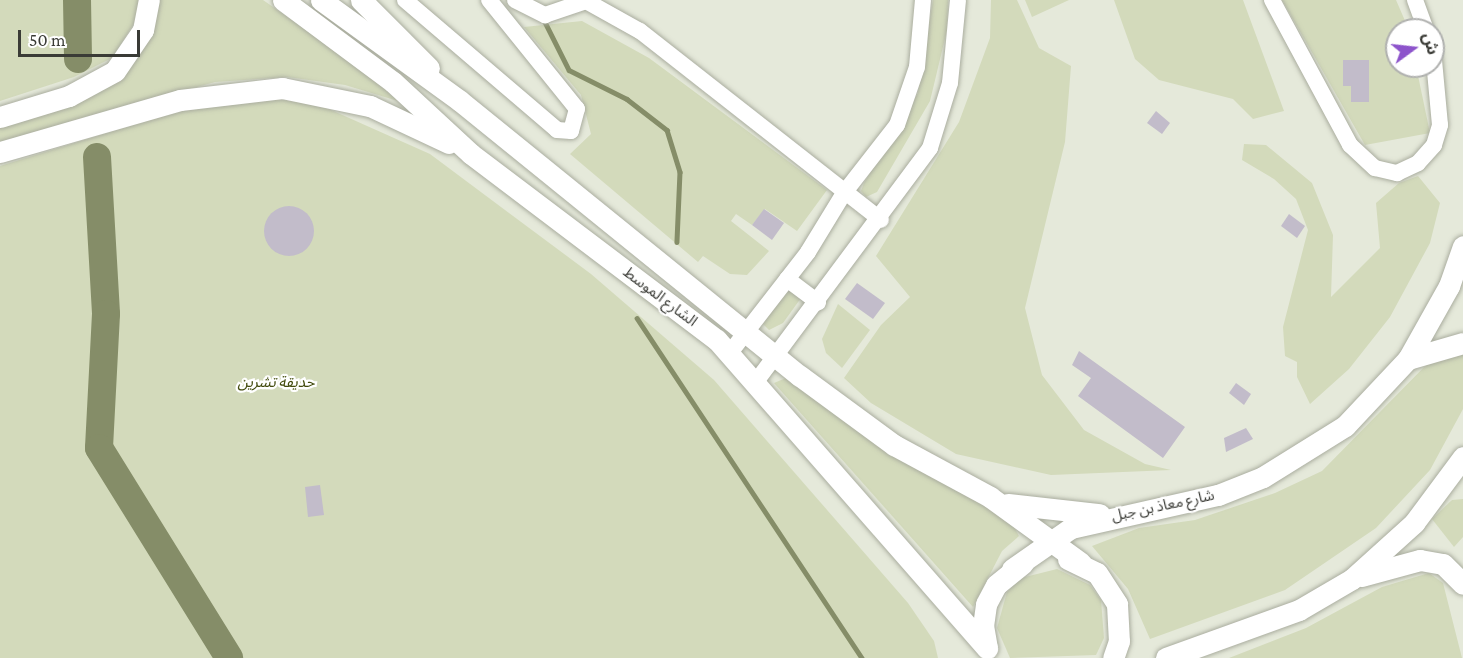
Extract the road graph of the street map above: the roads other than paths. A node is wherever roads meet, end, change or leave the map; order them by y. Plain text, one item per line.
1 (149, 0) edge
2 (283, 0) edge
3 (321, 0) edge
4 (361, 0) edge
5 (405, 0) edge
6 (489, 0) edge
7 (515, 0) edge
8 (923, 0) edge
9 (958, 0) edge
10 (1272, 0) edge
11 (1415, 0) edge
12 (586, 1) edge
13 (1422, 18) edge
14 (1436, 78) edge
15 (460, 101) junction
16 (0, 117) edge
17 (0, 152) edge
18 (471, 154) junction
19 (844, 193) junction
20 (881, 220) junction
21 (1463, 246) edge
22 (788, 279) junction
23 (818, 302) junction
24 (747, 330) junction
25 (1463, 343) edge
26 (729, 354) junction
27 (777, 355) junction
28 (1408, 359) junction
29 (755, 383) junction
30 (1460, 467) edge
31 (990, 497) junction
32 (1123, 513) junction
33 (1049, 539) junction
34 (1080, 563) junction
35 (1012, 569) junction
36 (1352, 579) junction
37 (1463, 584) edge
38 (1224, 638) junction
39 (1116, 650) edge
40 (989, 654) edge
41 (1132, 658) edge
42 (1166, 658) edge
43 (1207, 658) edge

1 - 16 main road
2 - 18 main road, الشارع الموسط
3 - 15 main road, الشارع الموسط
4 - 15 main road
5 - 6 lane
7 - 12 lane
8 - 19 lane
9 - 20 lane
10 - 14 lane
11 - 13 lane
12 - 19 lane
15 - 24 main road, الشارع الموسط
17 - 18 main road
18 - 26 main road, الشارع الموسط
19 - 20 lane
19 - 22 lane
20 - 23 lane
21 - 28 main road, شارع معاذ بن جبل
22 - 23 lane
22 - 24 lane
23 - 27 lane
24 - 26 lane
24 - 27 main road, الشارع الموسط
25 - 28 main road
26 - 29 main road, الشارع الموسط
27 - 29 lane
27 - 31 main road, الشارع الموسط
28 - 32 main road, شارع معاذ بن جبل
29 - 40 main road, الشارع الموسط
30 - 36 main road
31 - 32 main road
31 - 33 main road, الشارع الموسط
32 - 33 main road, شارع معاذ بن جبل
33 - 34 main road, الشارع الموسط
33 - 35 main road, شارع معاذ بن جبل
34 - 35 main road
34 - 39 main road, الشارع الموسط
35 - 40 main road, شارع معاذ بن جبل
36 - 37 main road
36 - 38 main road
38 - 42 main road
38 - 43 main road
39 - 41 main road

